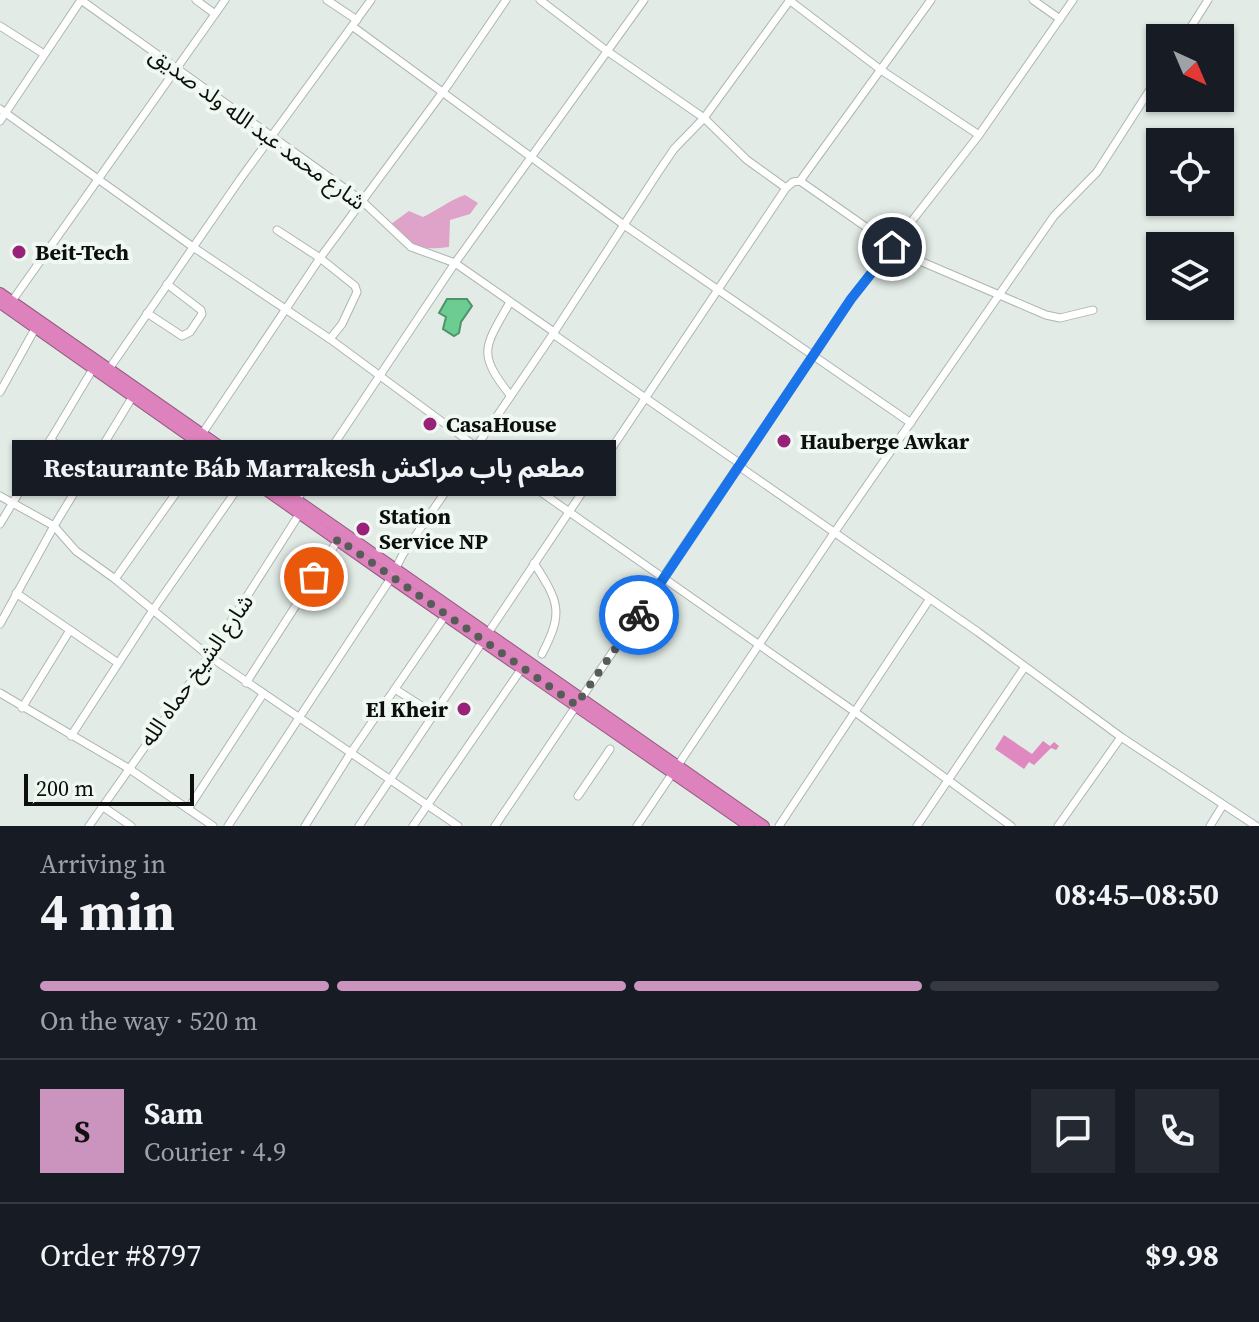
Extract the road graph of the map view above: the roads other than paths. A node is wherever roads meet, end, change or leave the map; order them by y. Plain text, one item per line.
1 (81, 0) edge
2 (196, 0) edge
3 (225, 0) edge
4 (327, 0) edge
5 (371, 0) edge
6 (506, 0) edge
7 (540, 0) edge
8 (644, 0) edge
9 (789, 0) edge
10 (931, 0) edge
11 (1033, 0) edge
12 (1073, 0) edge
13 (1208, 0) edge
14 (215, 14) junction
15 (1060, 19) junction
16 (354, 23) junction
17 (1193, 24) edge
18 (0, 26) edge
19 (607, 51) junction
20 (44, 54) junction
21 (177, 67) junction
22 (881, 70) junction
23 (442, 92) junction
24 (1146, 96) edge
25 (3, 111) edge
26 (704, 118) junction
27 (0, 121) edge
28 (979, 135) junction
29 (270, 137) junction
30 (530, 157) junction
31 (99, 178) junction
32 (800, 181) junction
33 (786, 188) junction
34 (361, 200) junction
35 (624, 225) junction
36 (277, 230) dead end
37 (193, 247) junction
38 (892, 247) junction
39 (320, 258) junction
40 (455, 263) junction
41 (167, 284) junction
42 (717, 290) junction
43 (0, 293) edge
44 (999, 295) junction
45 (12, 301) junction
46 (510, 302) junction
47 (0, 303) edge
48 (1093, 310) dead end
49 (285, 312) junction
50 (147, 313) junction
51 (36, 327) junction
52 (553, 333) junction
53 (330, 339) junction
54 (814, 356) junction
55 (94, 367) junction
56 (109, 369) junction
57 (379, 376) junction
58 (0, 392) edge
59 (510, 395) junction
60 (133, 396) junction
61 (645, 399) junction
62 (911, 423) junction
63 (202, 434) junction
64 (50, 440) junction
65 (475, 446) junction
66 (208, 448) junction
67 (91, 465) junction
68 (741, 466) junction
69 (247, 475) junction
70 (0, 496) edge
71 (296, 501) junction
72 (12, 503) junction
73 (568, 511) junction
74 (300, 513) junction
75 (0, 524) edge
76 (54, 526) junction
77 (834, 533) junction
78 (338, 539) junction
79 (534, 563) junction
80 (392, 573) junction
81 (115, 579) junction
82 (665, 579) junction
83 (16, 593) junction
84 (929, 600) junction
85 (153, 610) junction
86 (445, 616) junction
87 (0, 624) edge
88 (70, 630) junction
89 (486, 637) junction
90 (760, 645) junction
91 (542, 654) dead end
92 (209, 656) junction
93 (118, 663) junction
94 (522, 668) junction
95 (1024, 668) junction
96 (246, 683) junction
97 (395, 689) junction
98 (0, 693) edge
99 (263, 694) junction
100 (579, 702) junction
101 (22, 708) junction
102 (855, 712) junction
103 (434, 714) junction
104 (299, 718) junction
105 (71, 736) junction
106 (1121, 737) junction
107 (610, 749) dead end
108 (350, 754) junction
109 (128, 768) junction
110 (674, 769) junction
111 (389, 781) junction
112 (948, 782) junction
113 (578, 796) dead end
114 (1223, 805) junction
115 (102, 806) junction
116 (426, 806) junction
117 (188, 809) junction
118 (89, 826) edge
119 (131, 826) edge
120 (213, 826) edge
121 (228, 826) edge
122 (305, 826) edge
123 (359, 826) edge
124 (413, 826) edge
125 (458, 826) edge
126 (495, 826) edge
127 (637, 826) edge
128 (749, 826) edge
129 (764, 826) edge
130 (779, 826) edge
131 (917, 826) edge
132 (1011, 826) edge
133 (1058, 826) edge
134 (1210, 826) edge
135 (1256, 826) edge

1 - 20 street
1 - 21 street, شارع محمد عبد الله ولد صديق
2 - 14 street
3 - 14 street
4 - 16 street
5 - 16 street
6 - 23 street
7 - 19 street
8 - 19 street
9 - 22 street
9 - 26 street
10 - 22 street
11 - 15 street
12 - 15 street
13 - 17 street
14 - 21 street
15 - 28 street
16 - 23 street
16 - 29 street
18 - 20 street
19 - 26 street
19 - 30 street
20 - 25 street
21 - 29 street, شارع محمد عبد الله ولد صديق
21 - 31 street
22 - 28 street
22 - 32 street
23 - 30 street
23 - 34 street
24 - 44 street
25 - 27 street
25 - 31 street
26 - 33 street
26 - 35 street
28 - 38 street
29 - 34 street, شارع محمد عبد الله ولد صديق
29 - 37 street
30 - 35 street
30 - 40 street
31 - 37 street
31 - 45 street
32 - 33 street
32 - 38 street
33 - 42 street
34 - 39 street
34 - 40 street, شارع محمد عبد الله ولد صديق
35 - 42 street
35 - 52 street
36 - 39 street
37 - 41 street
37 - 49 street
38 - 44 street
38 - 54 street
39 - 49 street
39 - 53 street
40 - 46 street, شارع محمد عبد الله ولد صديق
40 - 57 street
41 - 50 street
41 - 50 street
42 - 54 street
42 - 61 street
43 - 45 highway
44 - 48 street
44 - 62 street
45 - 56 highway
46 - 52 street, شارع محمد عبد الله ولد صديق
46 - 59 street
47 - 51 highway
49 - 53 street
49 - 63 street
50 - 56 street
51 - 55 highway
51 - 58 street
52 - 59 street
52 - 61 street, شارع محمد عبد الله ولد صديق
53 - 57 street
54 - 62 street
54 - 68 street
55 - 60 highway
55 - 64 street
56 - 63 highway
57 - 65 street
57 - 71 street
59 - 65 street
60 - 66 highway
60 - 67 street
61 - 68 street, شارع محمد عبد الله ولد صديق
61 - 73 street
62 - 77 street
63 - 71 highway
64 - 67 street
64 - 72 street
65 - 73 street
65 - 80 street
66 - 69 highway
66 - 81 street
67 - 76 street
68 - 77 street, شارع محمد عبد الله ولد صديق
68 - 82 street
69 - 74 highway
69 - 85 street
70 - 72 street
71 - 80 highway
72 - 75 street
72 - 76 street
73 - 79 street
73 - 82 street
74 - 78 highway
74 - 92 street, شارع الشيخ حماه الله
76 - 81 street
76 - 83 street
77 - 84 street, شارع محمد عبد الله ولد صديق
77 - 90 street
78 - 80 highway
78 - 96 street
79 - 89 street
79 - 91 street
80 - 86 highway
80 - 89 highway
80 - 104 street
81 - 85 street
82 - 90 street
82 - 100 street
83 - 87 street
83 - 88 street
84 - 95 street, شارع محمد عبد الله ولد صديق
84 - 102 street
85 - 92 street
85 - 93 street
86 - 89 highway
86 - 97 street
88 - 93 street
88 - 101 street
89 - 94 highway
89 - 100 highway
89 - 103 street
90 - 102 street
90 - 110 street
92 - 96 street
92 - 109 street, شارع الشيخ حماه الله
93 - 105 street
94 - 100 highway
94 - 116 street
95 - 106 street, شارع محمد عبد الله ولد صديق
95 - 112 street
96 - 99 street
97 - 103 street
97 - 108 street
98 - 101 street
99 - 104 street
99 - 117 street
100 - 110 highway
100 - 126 street
101 - 105 street
102 - 112 street
102 - 130 street
103 - 111 street
104 - 108 street
104 - 121 street
105 - 109 street
106 - 114 street, شارع محمد عبد الله ولد صديق
106 - 133 street
107 - 113 street
108 - 111 street
108 - 122 street
109 - 115 street, شارع الشيخ حماه الله
109 - 117 street
110 - 127 street
110 - 128 highway
110 - 129 highway
111 - 116 street
111 - 123 street
112 - 131 street
112 - 132 street
114 - 134 street
114 - 135 street, شارع محمد عبد الله ولد صديق
115 - 118 street, شارع الشيخ حماه الله
115 - 119 street
116 - 124 street
116 - 125 street
117 - 120 street

